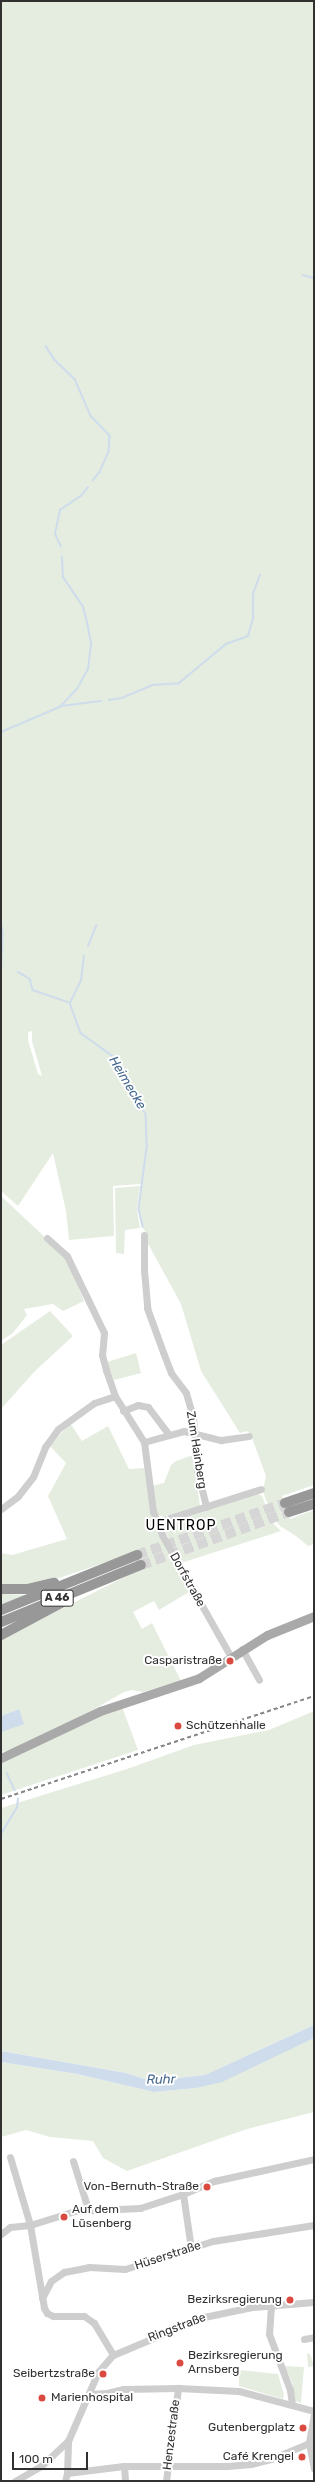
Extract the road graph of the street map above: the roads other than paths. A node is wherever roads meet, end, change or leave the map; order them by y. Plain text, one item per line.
1 (144, 1235) dead end
2 (47, 1238) dead end
3 (115, 1396) junction
4 (123, 1411) junction
5 (195, 1432) junction
6 (169, 1435) junction
7 (249, 1436) dead end
8 (144, 1442) junction
9 (261, 1489) dead end
10 (314, 1492) edge
11 (314, 1504) edge
12 (206, 1507) junction
13 (1, 1509) edge
14 (157, 1522) junction
15 (86, 1575) junction
16 (113, 1575) junction
17 (1, 1589) edge
18 (1, 1610) edge
19 (314, 1616) edge
20 (1, 1622) edge
21 (1, 1635) edge
22 (242, 1649) junction
23 (231, 1657) junction
24 (259, 1680) dead end
25 (1, 1758) edge
26 (10, 2157) dead end
27 (314, 2159) edge
28 (74, 2161) dead end
29 (183, 2194) junction
30 (88, 2209) junction
31 (30, 2225) junction
32 (314, 2225) edge
33 (1, 2234) edge
34 (191, 2248) junction
35 (42, 2298) junction
36 (314, 2302) edge
37 (271, 2306) junction
38 (314, 2337) edge
39 (304, 2339) dead end
40 (113, 2355) junction
41 (178, 2388) junction
42 (89, 2394) junction
43 (292, 2405) junction
44 (314, 2411) edge
45 (314, 2414) edge
46 (68, 2441) junction
47 (309, 2443) junction
48 (124, 2466) junction
49 (169, 2467) junction
50 (314, 2469) edge
51 (67, 2473) junction
52 (15, 2481) edge
53 (65, 2481) edge
54 (125, 2481) edge
55 (166, 2481) edge

1 - 5 street, Zum Hainberg
2 - 3 street, Dorfstraße
3 - 4 street, Dorfstraße
3 - 13 street
4 - 6 street
4 - 8 street, Dorfstraße
5 - 6 street
5 - 7 street
5 - 12 street, Zum Hainberg
6 - 8 street
8 - 14 street, Dorfstraße
9 - 12 street, Zum Hainberg
10 - 11 highway
12 - 14 street, Zum Hainberg
14 - 23 street, Dorfstraße
15 - 16 highway, A 46
15 - 17 highway
15 - 18 highway, A 46
16 - 20 highway, A 46
16 - 21 highway
19 - 22 main road
22 - 23 main road
22 - 24 street
23 - 25 main road
26 - 31 street
27 - 29 street
28 - 30 street
29 - 30 street
29 - 34 street
30 - 31 street
31 - 33 street
31 - 35 street
32 - 34 street, Hüserstraße
34 - 35 street, Hüserstraße
35 - 40 street
36 - 37 street, Ringstraße
37 - 40 street, Ringstraße
37 - 43 street
38 - 39 street
40 - 42 street
41 - 42 street
41 - 43 street
41 - 49 street, Henzestraße
42 - 46 street
43 - 44 street
45 - 47 street
46 - 51 street
46 - 52 street
47 - 49 street
47 - 50 street
48 - 49 street
48 - 51 street
48 - 54 street
49 - 55 street, Henzestraße
51 - 53 street

